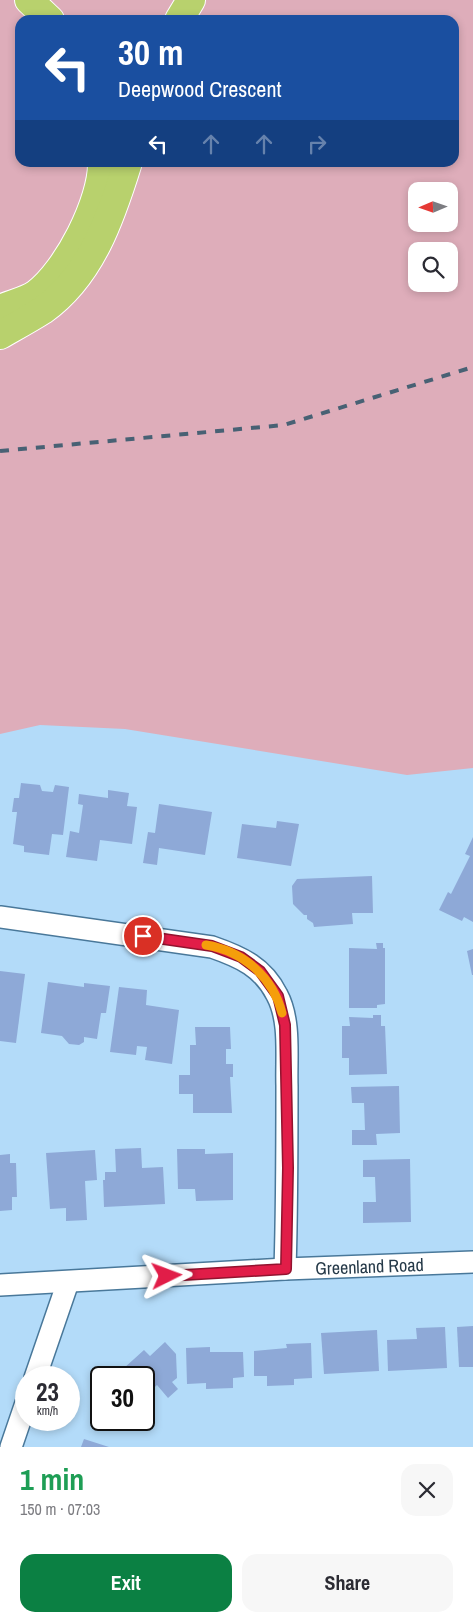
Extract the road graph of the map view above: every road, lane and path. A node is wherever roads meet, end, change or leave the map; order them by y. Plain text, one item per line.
1 (29, 0) edge
2 (191, 0) edge
3 (45, 15) edge
4 (182, 15) edge
5 (102, 167) edge
6 (126, 167) edge
7 (0, 309) edge
8 (0, 336) edge
9 (0, 917) edge
10 (473, 1262) edge
11 (286, 1269) junction
12 (68, 1282) junction
13 (0, 1285) edge
14 (39, 1366) edge
15 (16, 1431) edge
16 (11, 1447) edge

1 - 3 highway
2 - 4 highway
5 - 7 highway
6 - 8 highway
9 - 11 street
10 - 11 street, Greenland Road
11 - 12 street, Greenland Road
12 - 13 street, Greenland Road
12 - 14 street
15 - 16 street

